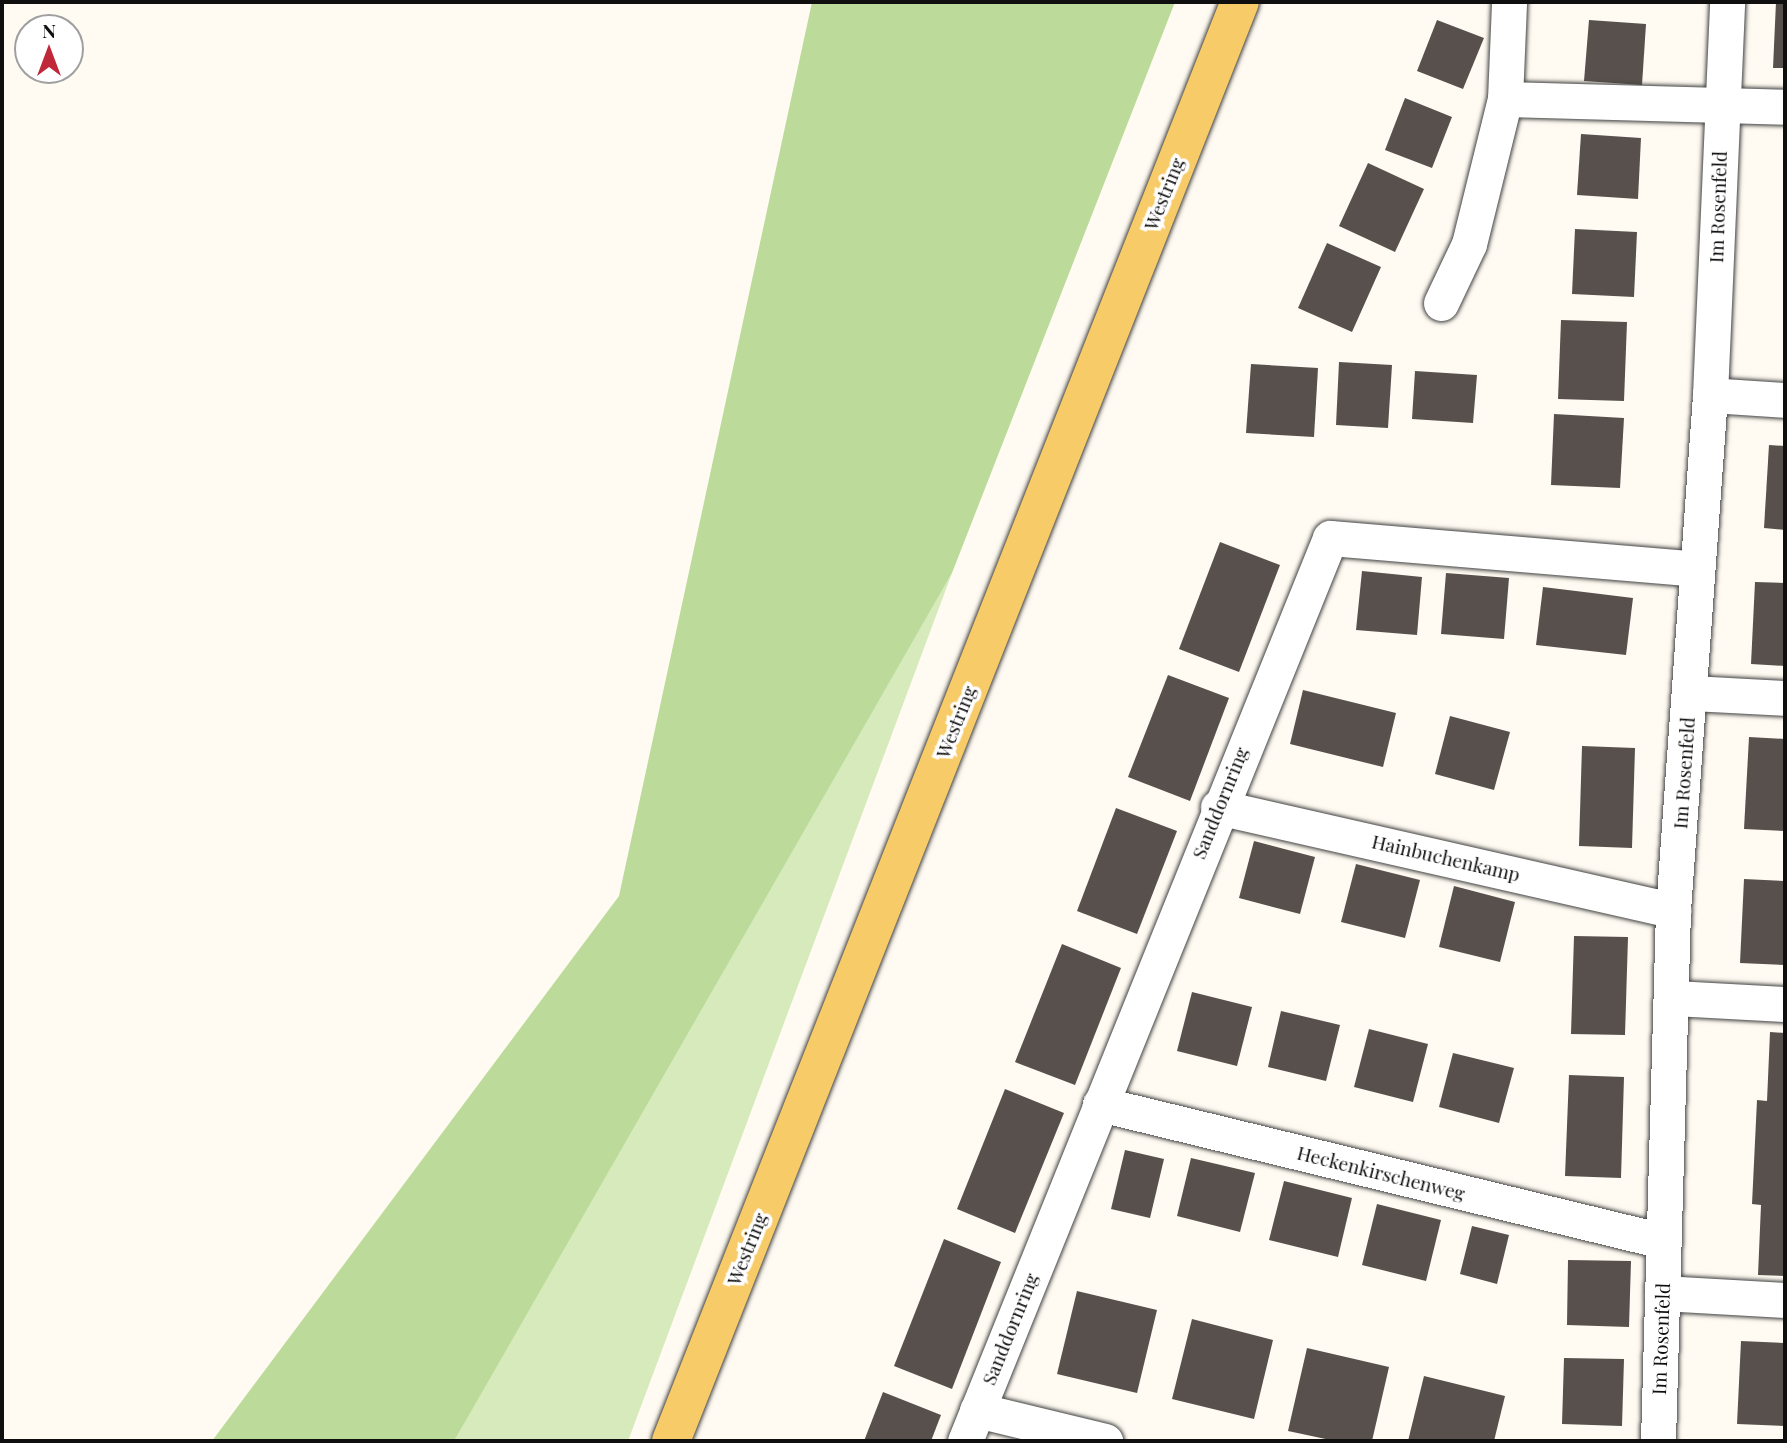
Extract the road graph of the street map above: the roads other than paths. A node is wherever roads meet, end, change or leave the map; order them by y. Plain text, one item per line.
1 (1240, 2) edge
2 (1509, 2) edge
3 (1727, 2) edge
4 (1505, 99) junction
5 (1722, 104) junction
6 (1785, 107) edge
7 (1441, 303) dead end
8 (1710, 395) junction
9 (1785, 400) edge
10 (1697, 569) junction
11 (1690, 693) junction
12 (1785, 698) edge
13 (1218, 807) junction
14 (1673, 910) junction
15 (1672, 998) junction
16 (1785, 1004) edge
17 (1100, 1104) junction
18 (1663, 1241) junction
19 (1662, 1293) junction
20 (1785, 1300) edge
21 (971, 1426) edge
22 (671, 1441) edge
23 (1105, 1441) edge
24 (1658, 1441) edge

1 - 22 main road, Westring
2 - 4 street
3 - 5 street, Im Rosenfeld
4 - 5 street
4 - 7 street
5 - 6 street
5 - 8 street, Im Rosenfeld
8 - 9 street
8 - 10 street, Im Rosenfeld
10 - 11 street, Im Rosenfeld
10 - 13 street, Sanddornring
11 - 12 street
11 - 14 street, Im Rosenfeld
13 - 14 street, Hainbuchenkamp
13 - 17 street, Sanddornring
14 - 15 street, Im Rosenfeld
15 - 16 street
15 - 18 street, Im Rosenfeld
17 - 18 street, Heckenkirschenweg
17 - 21 street, Sanddornring
18 - 19 street, Im Rosenfeld
19 - 20 street
19 - 24 street, Im Rosenfeld
21 - 23 street, Sanddornring

